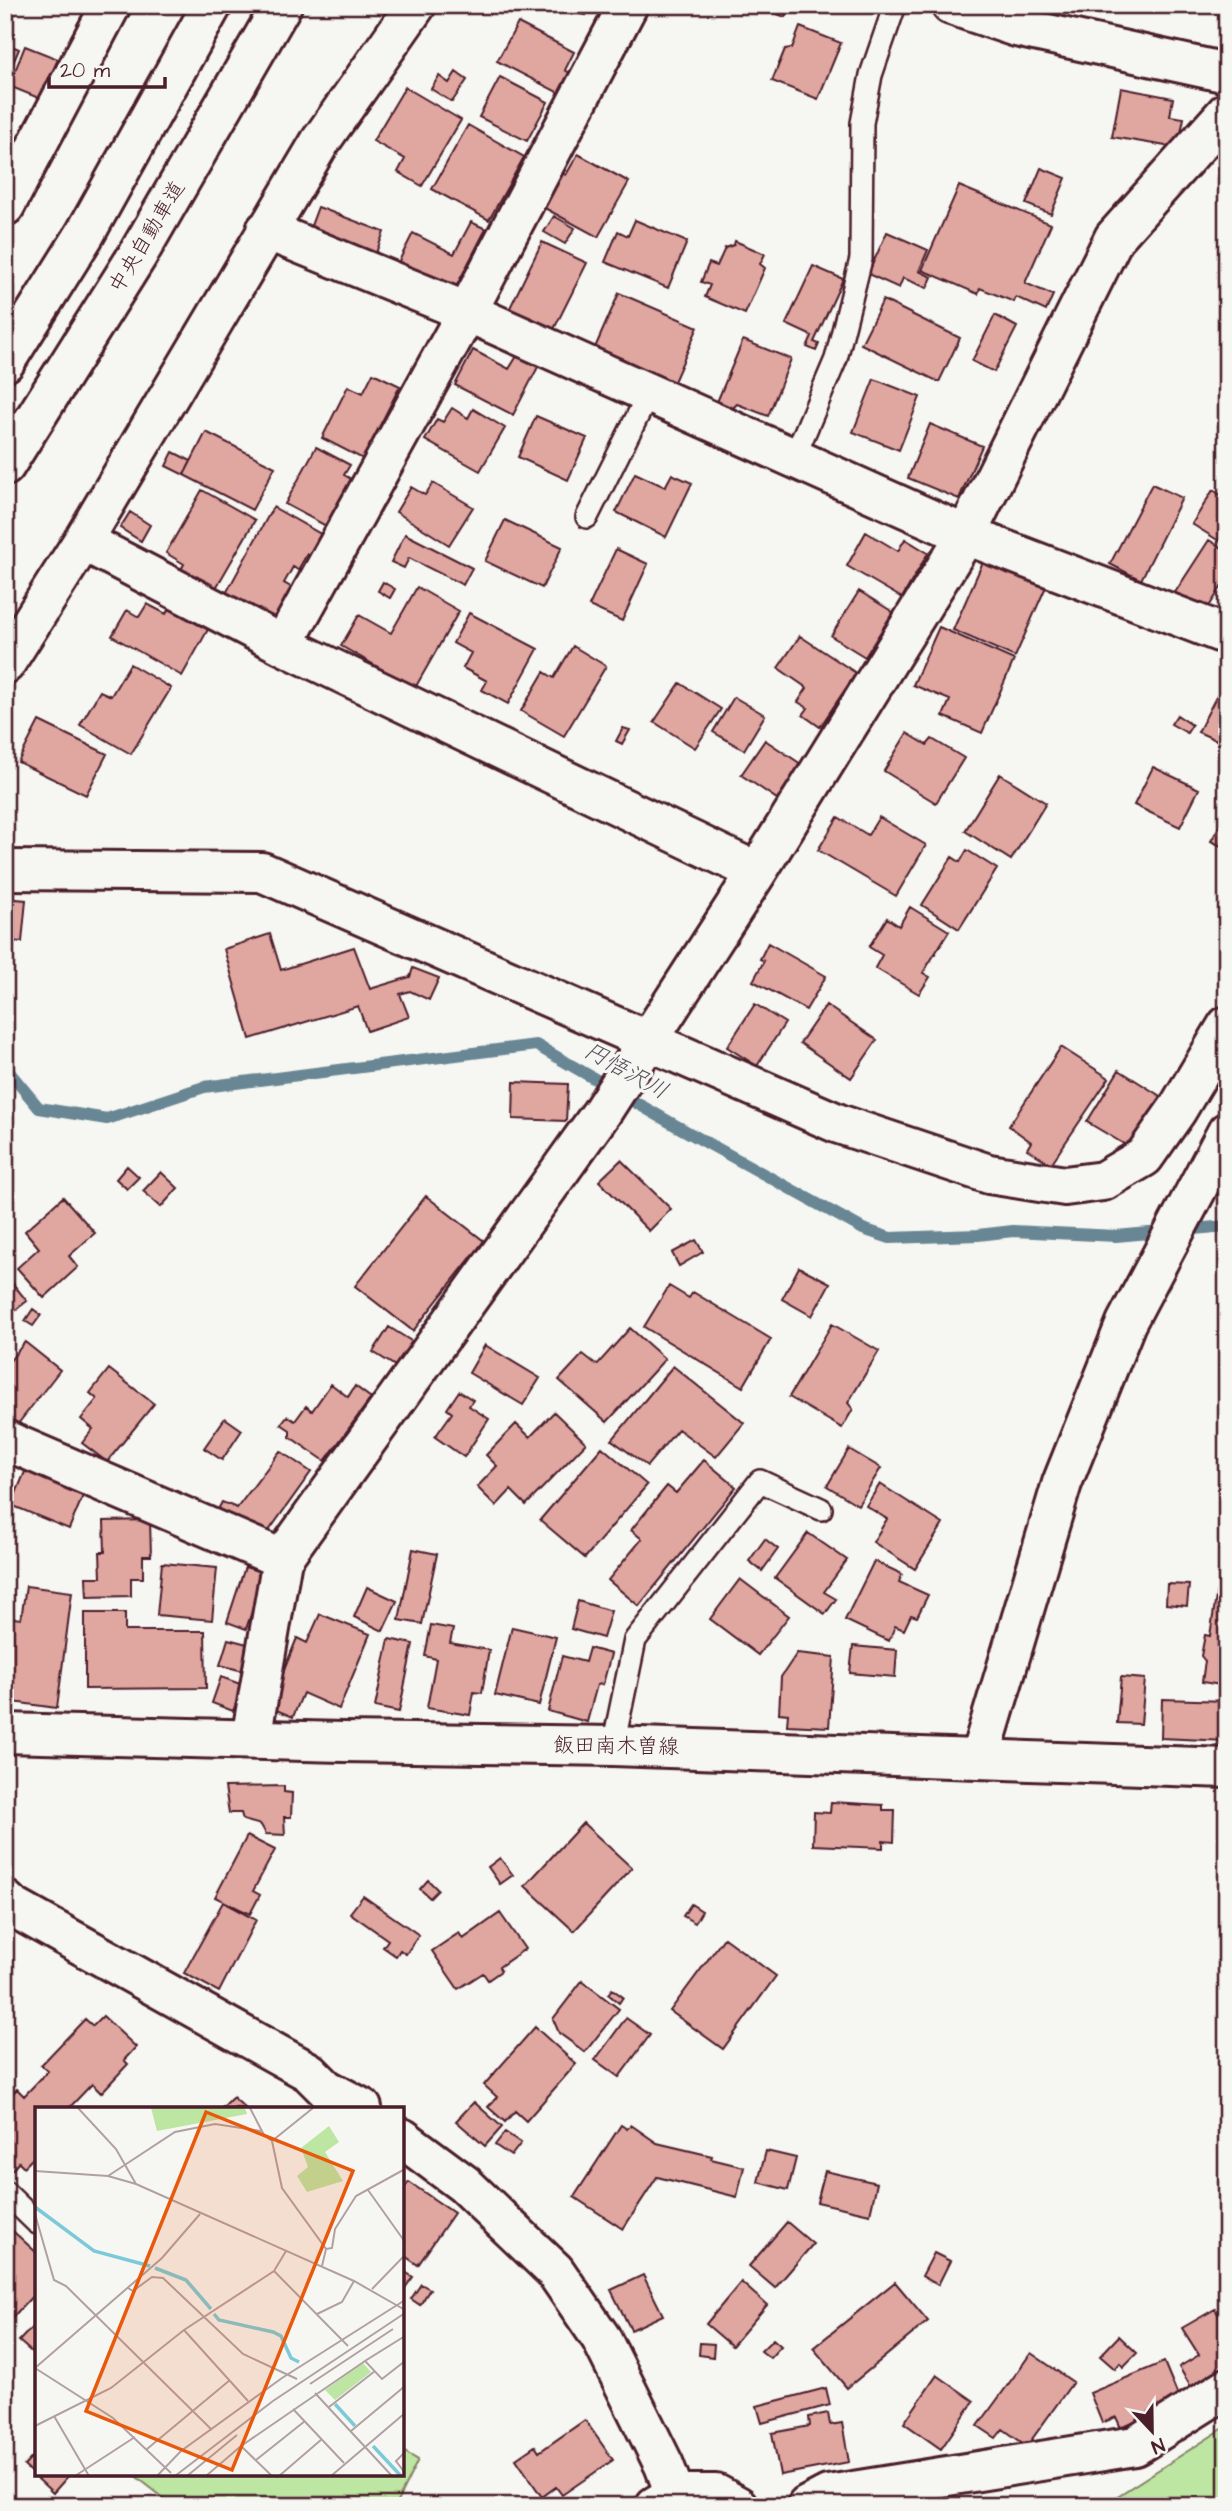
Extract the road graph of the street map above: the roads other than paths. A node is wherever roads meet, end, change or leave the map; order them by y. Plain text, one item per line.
1 (111, 5) edge
2 (212, 5) edge
3 (282, 5) edge
4 (416, 5) edge
5 (628, 5) edge
6 (895, 5) edge
7 (951, 5) edge
8 (1227, 73) edge
9 (1227, 112) edge
10 (7, 201) edge
11 (266, 230) junction
12 (467, 312) junction
13 (5, 362) edge
14 (649, 393) junction
15 (794, 458) junction
16 (5, 466) edge
17 (587, 517) dead end
18 (966, 535) junction
19 (83, 541) junction
20 (1227, 635) edge
21 (283, 645) junction
22 (5, 664) edge
23 (5, 870) edge
24 (757, 872) junction
25 (1227, 1026) edge
26 (649, 1041) junction
27 (1227, 1132) edge
28 (5, 1440) edge
29 (821, 1509) dead end
30 (282, 1559) junction
31 (5, 1733) edge
32 (251, 1739) junction
33 (613, 1746) junction
34 (980, 1757) junction
35 (1227, 1768) edge
36 (5, 1900) edge
37 (318, 2099) edge
38 (353, 2107) edge
39 (404, 2139) edge
40 (5, 2192) edge
41 (35, 2221) edge
42 (1227, 2388) edge
43 (665, 2500) edge
44 (738, 2506) edge
45 (807, 2506) edge

1 - 10 main road
2 - 13 main road
3 - 16 main road, 中央自動車道
4 - 11 main road
5 - 12 main road
6 - 15 lane
7 - 8 main road
9 - 18 main road
11 - 12 main road
11 - 19 main road
12 - 14 main road
12 - 21 main road
14 - 15 main road
14 - 17 lane
15 - 18 main road
18 - 20 main road
18 - 24 main road
19 - 21 main road
19 - 22 main road
21 - 24 main road
23 - 26 main road
24 - 26 main road
25 - 26 main road
26 - 30 main road
27 - 34 main road
28 - 30 main road
29 - 33 lane
30 - 32 main road
31 - 32 main road, 飯田南木曽線
32 - 33 main road, 飯田南木曽線
33 - 34 main road, 飯田南木曽線
34 - 35 main road, 飯田南木曽線
36 - 37 main road
37 - 38 main road
39 - 43 main road
40 - 41 lane
42 - 45 main road
43 - 44 main road

